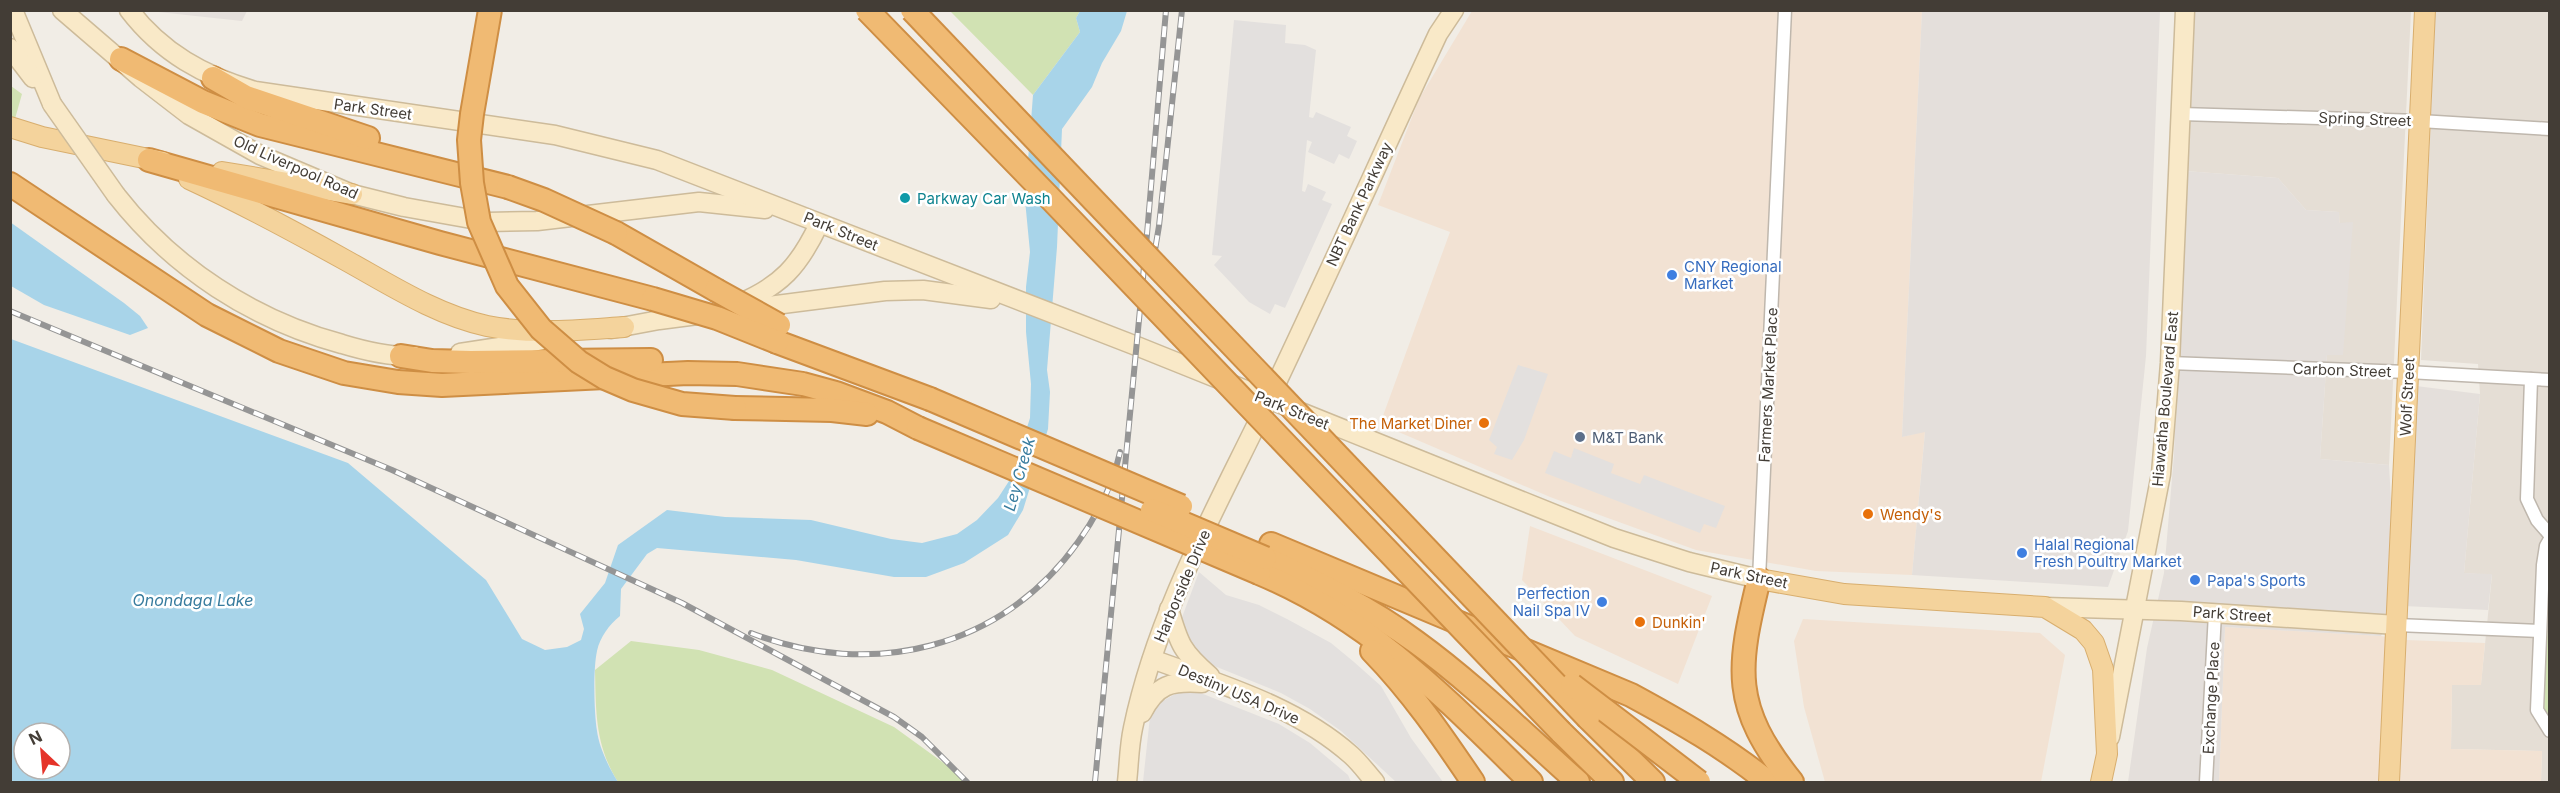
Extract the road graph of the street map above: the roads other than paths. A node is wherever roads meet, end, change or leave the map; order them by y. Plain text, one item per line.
1 (13, 10) edge
2 (62, 10) edge
3 (129, 10) edge
4 (490, 10) edge
5 (867, 10) edge
6 (912, 10) edge
7 (1454, 10) edge
8 (1785, 10) edge
9 (2185, 10) edge
10 (2425, 10) edge
11 (16, 41) edge
12 (121, 59) junction
13 (213, 78) junction
14 (2181, 114) junction
15 (2420, 121) junction
16 (10, 127) edge
17 (2550, 129) edge
18 (149, 160) junction
19 (10, 184) edge
20 (508, 187) junction
21 (352, 194) junction
22 (819, 224) junction
23 (1020, 303) junction
24 (719, 313) junction
25 (624, 327) junction
26 (778, 333) junction
27 (401, 356) junction
28 (2170, 363) junction
29 (2408, 372) junction
30 (2531, 379) junction
31 (2550, 380) edge
32 (1268, 400) junction
33 (924, 414) junction
34 (2550, 537) edge
35 (1265, 558) junction
36 (1759, 579) junction
37 (1320, 603) junction
38 (2045, 607) junction
39 (1169, 609) junction
40 (2136, 609) junction
41 (2215, 613) junction
42 (2397, 625) junction
43 (2540, 632) junction
44 (1516, 641) junction
45 (1152, 659) junction
46 (1218, 683) junction
47 (1453, 707) junction
48 (1132, 731) junction
49 (2550, 731) edge
50 (2107, 754) junction
51 (1127, 783) edge
52 (1375, 783) edge
53 (1473, 783) edge
54 (1531, 783) edge
55 (1548, 783) edge
56 (1578, 783) edge
57 (1612, 783) edge
58 (1653, 783) edge
59 (1699, 783) edge
60 (1768, 783) edge
61 (1792, 783) edge
62 (2101, 783) edge
63 (2206, 783) edge
64 (2389, 783) edge

1 - 11 main road
2 - 12 main road, Old Liverpool Road
3 - 13 main road, Park Street
4 - 33 highway, bridge
5 - 57 highway, bridge
6 - 44 highway, bridge
7 - 32 main road, NBT Bank Parkway
8 - 36 street, Farmers Market Place
9 - 14 main road, Hiawatha Boulevard East
10 - 15 main road, Wolf Street
11 - 27 main road, bridge
12 - 20 highway
12 - 21 main road, Old Liverpool Road
13 - 20 highway
13 - 22 main road, Park Street
14 - 15 street, Spring Street
14 - 28 main road, Hiawatha Boulevard East
15 - 17 street, Spring Street
15 - 29 main road, Wolf Street
16 - 18 main road
18 - 21 main road
18 - 25 main road
18 - 26 highway, bridge
19 - 33 highway
20 - 26 highway, bridge
21 - 22 main road, Old Liverpool Road
22 - 23 main road, Park Street
22 - 24 main road
23 - 24 main road
23 - 32 main road, Park Street
24 - 25 main road
25 - 27 main road
26 - 33 highway
27 - 33 highway
28 - 29 street, Carbon Street
28 - 40 main road, Hiawatha Boulevard East
29 - 30 street, Carbon Street
29 - 42 main road, Wolf Street
30 - 31 street, Carbon Street
30 - 34 street
32 - 36 main road, Park Street
32 - 39 main road, Harborside Drive
33 - 35 highway, bridge
33 - 35 highway, bridge
34 - 43 street
35 - 37 highway
35 - 56 highway
35 - 60 highway
36 - 38 main road, Park Street
36 - 61 highway
37 - 47 highway
37 - 53 highway
38 - 40 main road, Park Street
38 - 50 main road
39 - 45 main road, Harborside Drive
39 - 46 main road
40 - 41 main road, Park Street
40 - 50 main road, Hiawatha Boulevard East
41 - 42 main road, Park Street
41 - 63 street, Exchange Place
42 - 43 street, Park Street
42 - 64 main road, Wolf Street
43 - 49 street
44 - 58 highway, bridge
44 - 59 highway, bridge
45 - 46 main road, Destiny USA Drive
45 - 48 main road, Harborside Drive
46 - 48 main road
46 - 52 main road, Destiny USA Drive
47 - 54 highway
47 - 55 highway
48 - 51 main road, Harborside Drive
50 - 62 main road, Hiawatha Boulevard East

